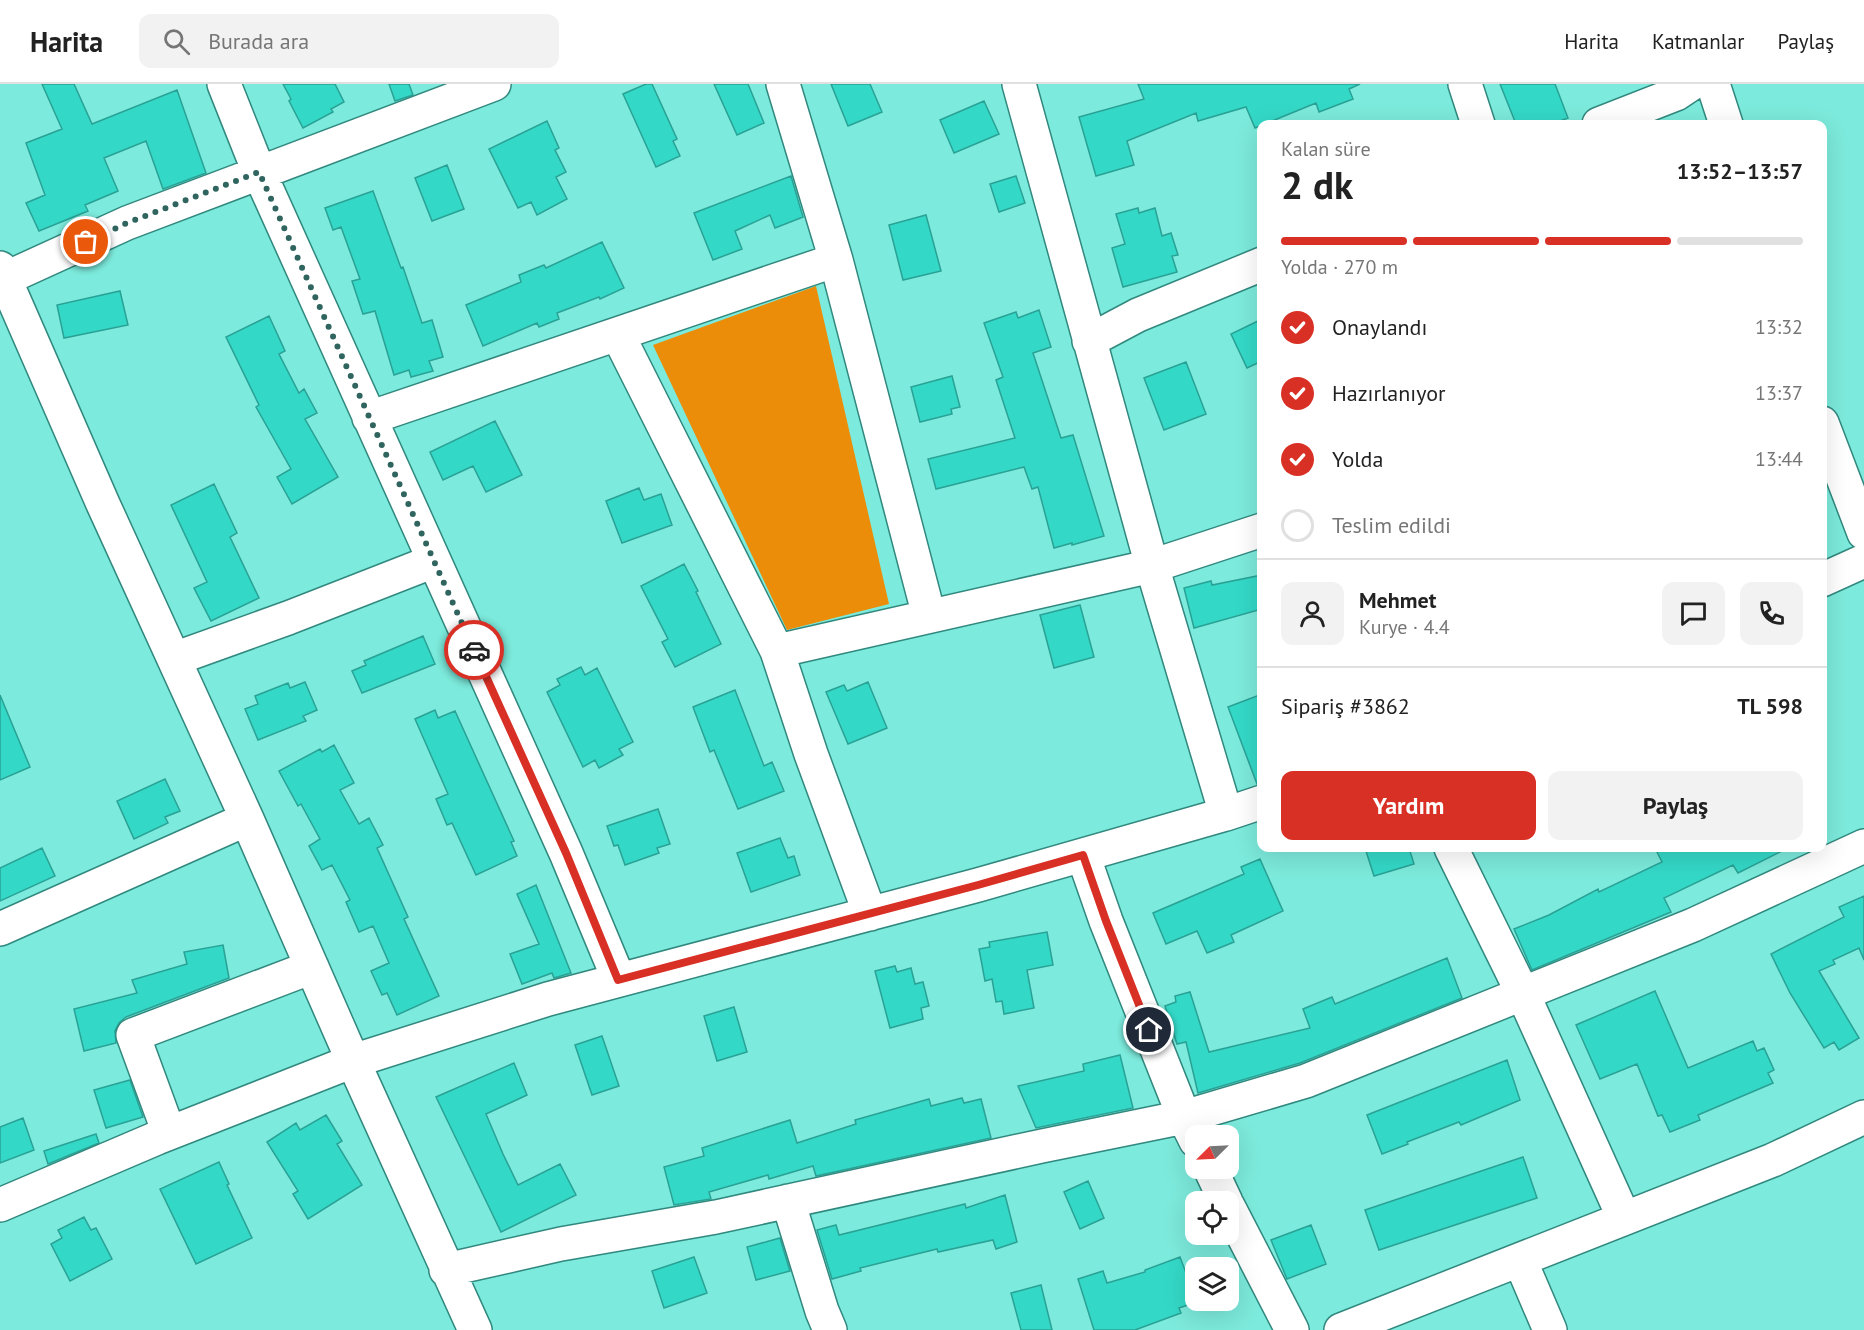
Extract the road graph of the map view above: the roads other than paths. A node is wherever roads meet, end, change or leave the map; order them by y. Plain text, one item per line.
1 (224, 84) edge
2 (495, 84) edge
3 (783, 84) edge
4 (1019, 84) edge
5 (1465, 84) edge
6 (1691, 84) edge
7 (1713, 84) edge
8 (1477, 120) edge
9 (1609, 120) edge
10 (1724, 120) edge
11 (259, 172) junction
12 (836, 260) junction
13 (1257, 266) edge
14 (2, 276) edge
15 (618, 335) junction
16 (1089, 341) junction
17 (369, 418) junction
18 (1827, 436) edge
19 (1257, 532) edge
20 (1864, 533) edge
21 (434, 561) junction
22 (1864, 561) edge
23 (1152, 566) junction
24 (1827, 578) edge
25 (929, 616) junction
26 (777, 651) junction
27 (174, 659) junction
28 (1257, 804) edge
29 (1226, 814) junction
30 (247, 819) junction
31 (1864, 846) edge
32 (1453, 852) edge
33 (1083, 855) junction
34 (870, 914) junction
35 (0, 928) edge
36 (312, 968) junction
37 (618, 980) junction
38 (1523, 994) junction
39 (353, 1061) junction
40 (1864, 1117) edge
41 (1188, 1125) edge
42 (1200, 1125) edge
43 (1185, 1130) edge
44 (169, 1133) junction
45 (788, 1201) junction
46 (0, 1205) edge
47 (1624, 1218) junction
48 (1239, 1227) edge
49 (1520, 1260) junction
50 (446, 1270) junction
51 (475, 1330) edge
52 (831, 1330) edge
53 (1292, 1330) edge
54 (1341, 1330) edge
55 (1550, 1330) edge

1 - 11 street
2 - 11 street
3 - 12 street
4 - 16 street
5 - 8 street
6 - 9 street
7 - 10 street
11 - 14 street
11 - 17 street
12 - 15 street
12 - 25 street
13 - 16 street
14 - 27 street
15 - 17 street
15 - 26 street
16 - 23 street
17 - 21 street
18 - 20 street
19 - 23 street
21 - 27 street
21 - 37 street
22 - 24 street
23 - 25 street
23 - 29 street
25 - 26 street
26 - 34 street
27 - 30 street
28 - 29 street
29 - 33 street
30 - 35 street
30 - 36 street
31 - 38 street
32 - 38 street
33 - 34 street
33 - 41 street
34 - 37 street
36 - 39 street
36 - 44 street
37 - 39 street
38 - 42 street
38 - 47 street
39 - 44 street
39 - 50 street
40 - 47 street
43 - 45 street
44 - 46 street
45 - 50 street
45 - 52 street
47 - 49 street
48 - 53 street
49 - 54 street
49 - 55 street
50 - 51 street

